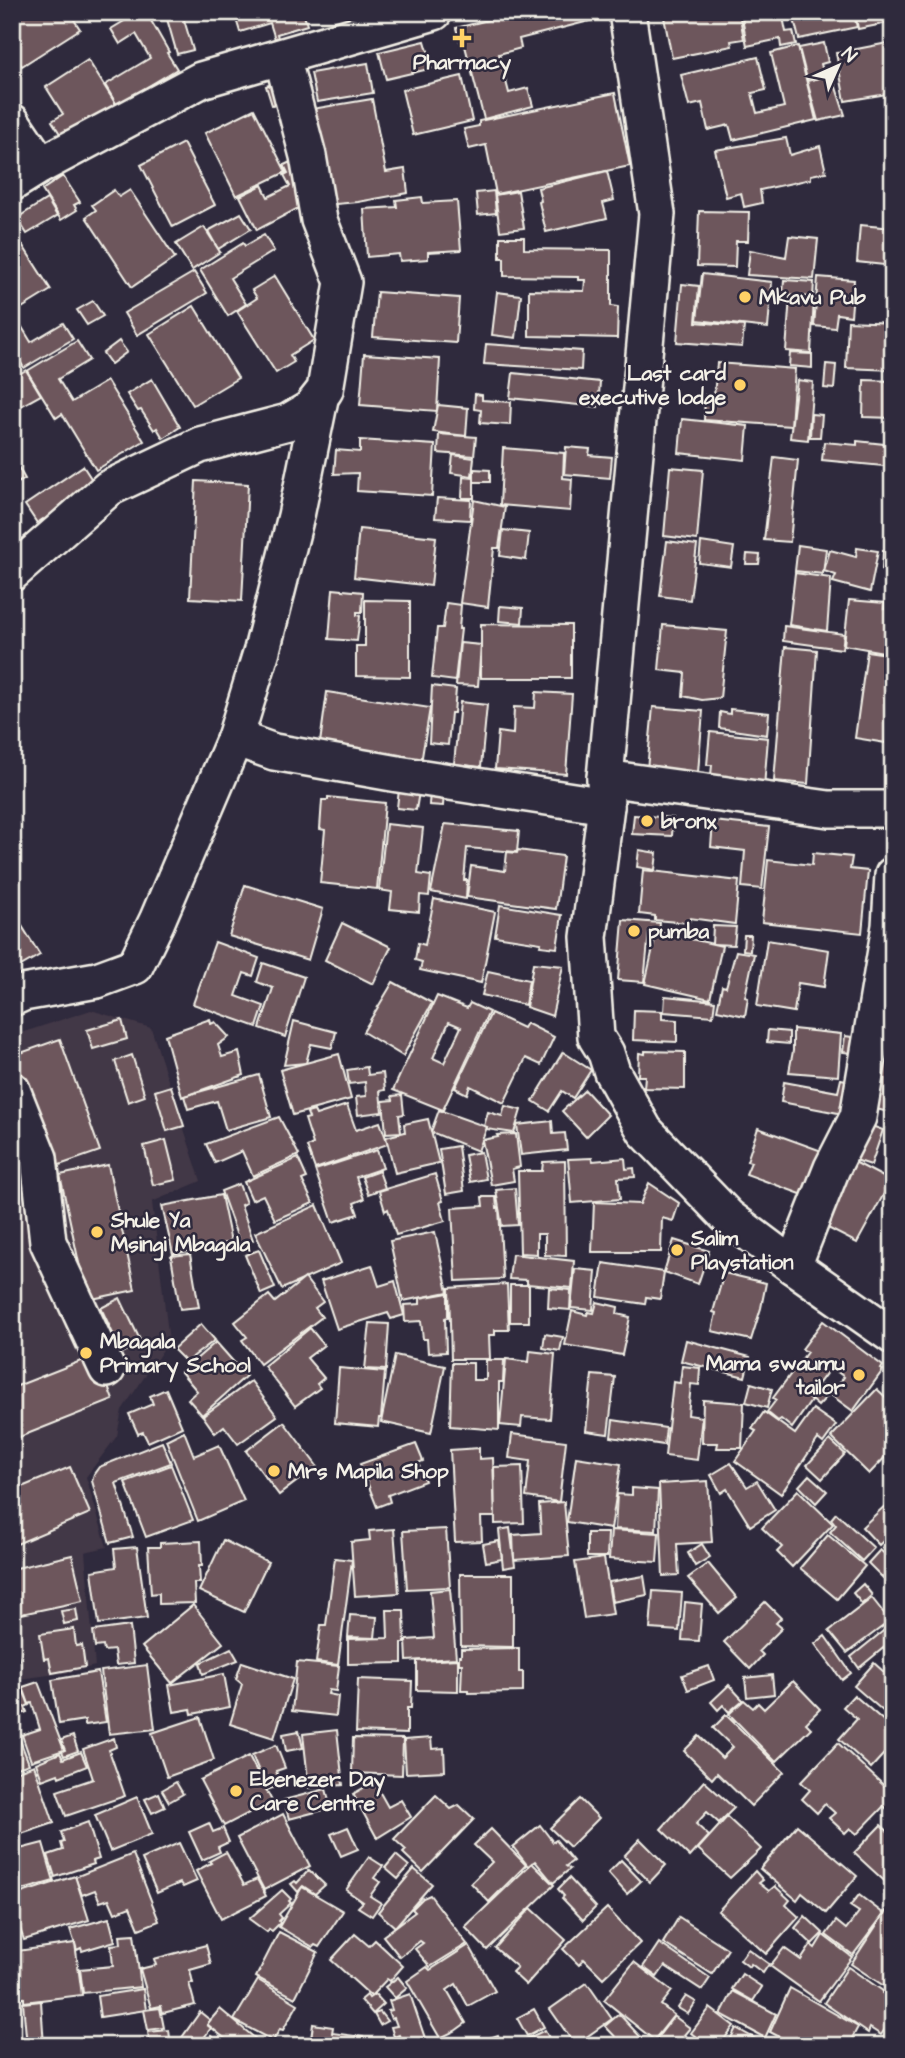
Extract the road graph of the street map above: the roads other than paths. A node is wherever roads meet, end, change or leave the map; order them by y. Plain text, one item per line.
1 (434, 12) edge
2 (627, 12) edge
3 (334, 26) edge
4 (282, 57) junction
5 (12, 122) edge
6 (26, 174) edge
7 (320, 399) junction
8 (12, 573) edge
9 (235, 738) junction
10 (605, 792) junction
11 (893, 809) edge
12 (893, 875) edge
13 (12, 998) edge
14 (12, 1090) edge
15 (26, 1166) edge
16 (793, 1266) junction
17 (893, 1336) edge
18 (107, 1369) dead end

1 - 3 street
2 - 10 street
3 - 4 street
4 - 6 street
4 - 7 street
5 - 6 street
7 - 8 street
7 - 9 street
9 - 10 street
9 - 13 street
10 - 11 street
10 - 16 street
12 - 16 street
14 - 15 street
15 - 18 street
16 - 17 street

